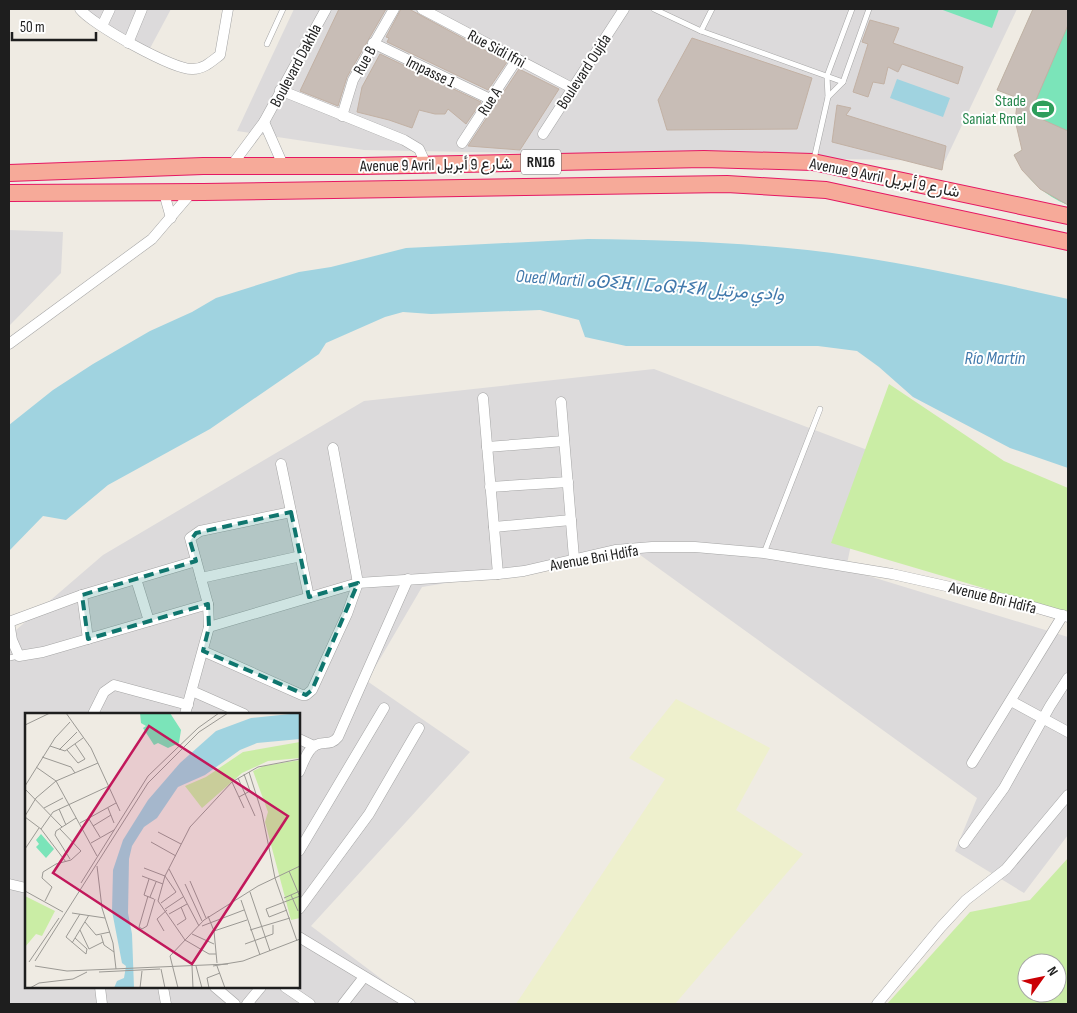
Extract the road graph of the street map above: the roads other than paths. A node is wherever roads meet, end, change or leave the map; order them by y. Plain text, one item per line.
1 (80, 9) edge
2 (110, 9) edge
3 (142, 9) edge
4 (228, 9) edge
5 (283, 9) edge
6 (326, 9) edge
7 (394, 9) edge
8 (422, 9) edge
9 (624, 9) edge
10 (654, 9) edge
11 (712, 9) edge
12 (852, 9) edge
13 (869, 9) edge
14 (102, 26) junction
15 (701, 30) junction
16 (128, 43) junction
17 (373, 43) junction
18 (267, 44) dead end
19 (517, 59) junction
20 (827, 76) junction
21 (843, 82) junction
22 (572, 88) junction
23 (280, 90) junction
24 (828, 97) junction
25 (490, 100) junction
26 (342, 116) junction
27 (264, 122) junction
28 (543, 134) dead end
29 (462, 143) dead end
30 (813, 162) junction
31 (426, 164) junction
32 (232, 165) junction
33 (283, 165) junction
34 (9, 173) edge
35 (192, 192) junction
36 (9, 193) edge
37 (164, 193) junction
38 (1068, 216) edge
39 (171, 218) junction
40 (1068, 242) edge
41 (9, 344) edge
42 (483, 398) dead end
43 (561, 402) dead end
44 (820, 409) dead end
45 (564, 441) junction
46 (487, 447) junction
47 (333, 448) dead end
48 (281, 464) dead end
49 (568, 482) junction
50 (490, 487) junction
51 (291, 512) junction
52 (570, 520) junction
53 (494, 528) junction
54 (764, 553) junction
55 (301, 556) junction
56 (574, 558) junction
57 (196, 561) junction
58 (498, 574) junction
59 (201, 578) junction
60 (136, 579) junction
61 (408, 579) junction
62 (358, 583) junction
63 (82, 596) junction
64 (309, 597) junction
65 (208, 604) junction
66 (1066, 616) edge
67 (149, 621) junction
68 (9, 622) edge
69 (209, 627) junction
70 (88, 638) junction
71 (204, 651) junction
72 (14, 657) edge
73 (1068, 678) edge
74 (192, 691) junction
75 (1011, 701) junction
76 (384, 708) dead end
77 (187, 710) edge
78 (94, 713) edge
79 (242, 713) edge
80 (1043, 719) junction
81 (419, 728) dead end
82 (1068, 732) edge
83 (300, 739) edge
84 (314, 746) junction
85 (972, 763) dead end
86 (300, 770) edge
87 (1068, 795) edge
88 (964, 843) dead end
89 (300, 849) edge
90 (9, 884) edge
91 (25, 888) edge
92 (300, 908) edge
93 (300, 939) edge
94 (364, 977) junction
95 (100, 988) edge
96 (163, 988) edge
97 (216, 988) edge
98 (260, 988) edge
99 (286, 988) edge
100 (102, 1004) edge
101 (166, 1004) edge
102 (235, 1004) edge
103 (247, 1004) edge
104 (310, 1004) edge
105 (343, 1004) edge
106 (410, 1004) edge
107 (877, 1004) edge

1 - 14 street
2 - 14 street
3 - 16 street
4 - 16 street
5 - 18 lane
6 - 23 street, Boulevard Dakhla
7 - 17 street, Rue B
8 - 19 street, Rue Sidi Ifni
9 - 22 street, Boulevard Oujda
10 - 15 lane
11 - 15 lane
12 - 20 lane
13 - 21 lane
14 - 16 street
15 - 20 lane
17 - 25 street, Impasse 1
17 - 26 street, Rue B
19 - 22 street, Rue Sidi Ifni
19 - 25 street, Rue A
20 - 21 lane
20 - 24 lane
21 - 24 lane
22 - 28 street, Boulevard Oujda
23 - 26 street
23 - 27 street, Boulevard Dakhla
24 - 30 lane
25 - 29 street, Rue A
26 - 31 street
27 - 32 street, Boulevard Dakhla
27 - 33 street, Boulevard Dakhla
30 - 31 highway, Avenue 9 Avril شارع 9 أبريل / RN16
30 - 38 highway, Avenue 9 Avril شارع 9 أبريل / RN16
31 - 33 highway, Avenue 9 Avril شارع 9 أبريل / RN16
32 - 33 highway, Avenue 9 Avril شارع 9 أبريل / RN16
32 - 34 highway, Avenue 9 Avril شارع 9 أبريل / RN16
35 - 37 highway, Avenue 9 Avril شارع 9 أبريل / RN16
35 - 39 street
35 - 40 highway, Avenue 9 Avril شارع 9 أبريل / RN16
36 - 37 highway, Avenue 9 Avril شارع 9 أبريل / RN16
37 - 39 street
39 - 41 street
42 - 46 street
43 - 45 street
44 - 54 lane
45 - 46 street
45 - 49 street
46 - 50 street
47 - 62 street
48 - 51 street
49 - 50 street
49 - 52 street
50 - 53 street
51 - 55 street
51 - 57 street
52 - 53 street
52 - 56 street
53 - 58 street
54 - 56 street, Avenue Bni Hdifa
54 - 66 street, Avenue Bni Hdifa
55 - 59 street
55 - 64 street
56 - 58 street, Avenue Bni Hdifa
57 - 59 street
57 - 60 street
58 - 61 street, Avenue Bni Hdifa
59 - 65 street
60 - 63 street
60 - 67 street
61 - 62 street, Avenue Bni Hdifa
61 - 84 street
62 - 64 street, Avenue Bni Hdifa
62 - 71 street
63 - 68 street
63 - 70 street
64 - 69 street, Avenue Bni Hdifa
65 - 67 street
65 - 69 street
66 - 75 street
67 - 70 street
68 - 72 street
69 - 71 street
70 - 72 street
71 - 74 street
73 - 80 street
74 - 77 street
74 - 79 street
75 - 80 street
75 - 85 street
76 - 89 street
77 - 78 street
80 - 82 street
80 - 88 street
81 - 92 street
83 - 84 street
84 - 86 street
87 - 107 street
90 - 91 street
93 - 94 street
94 - 105 street
94 - 106 street
95 - 100 street
96 - 101 street
97 - 102 street
98 - 103 street
99 - 104 street

